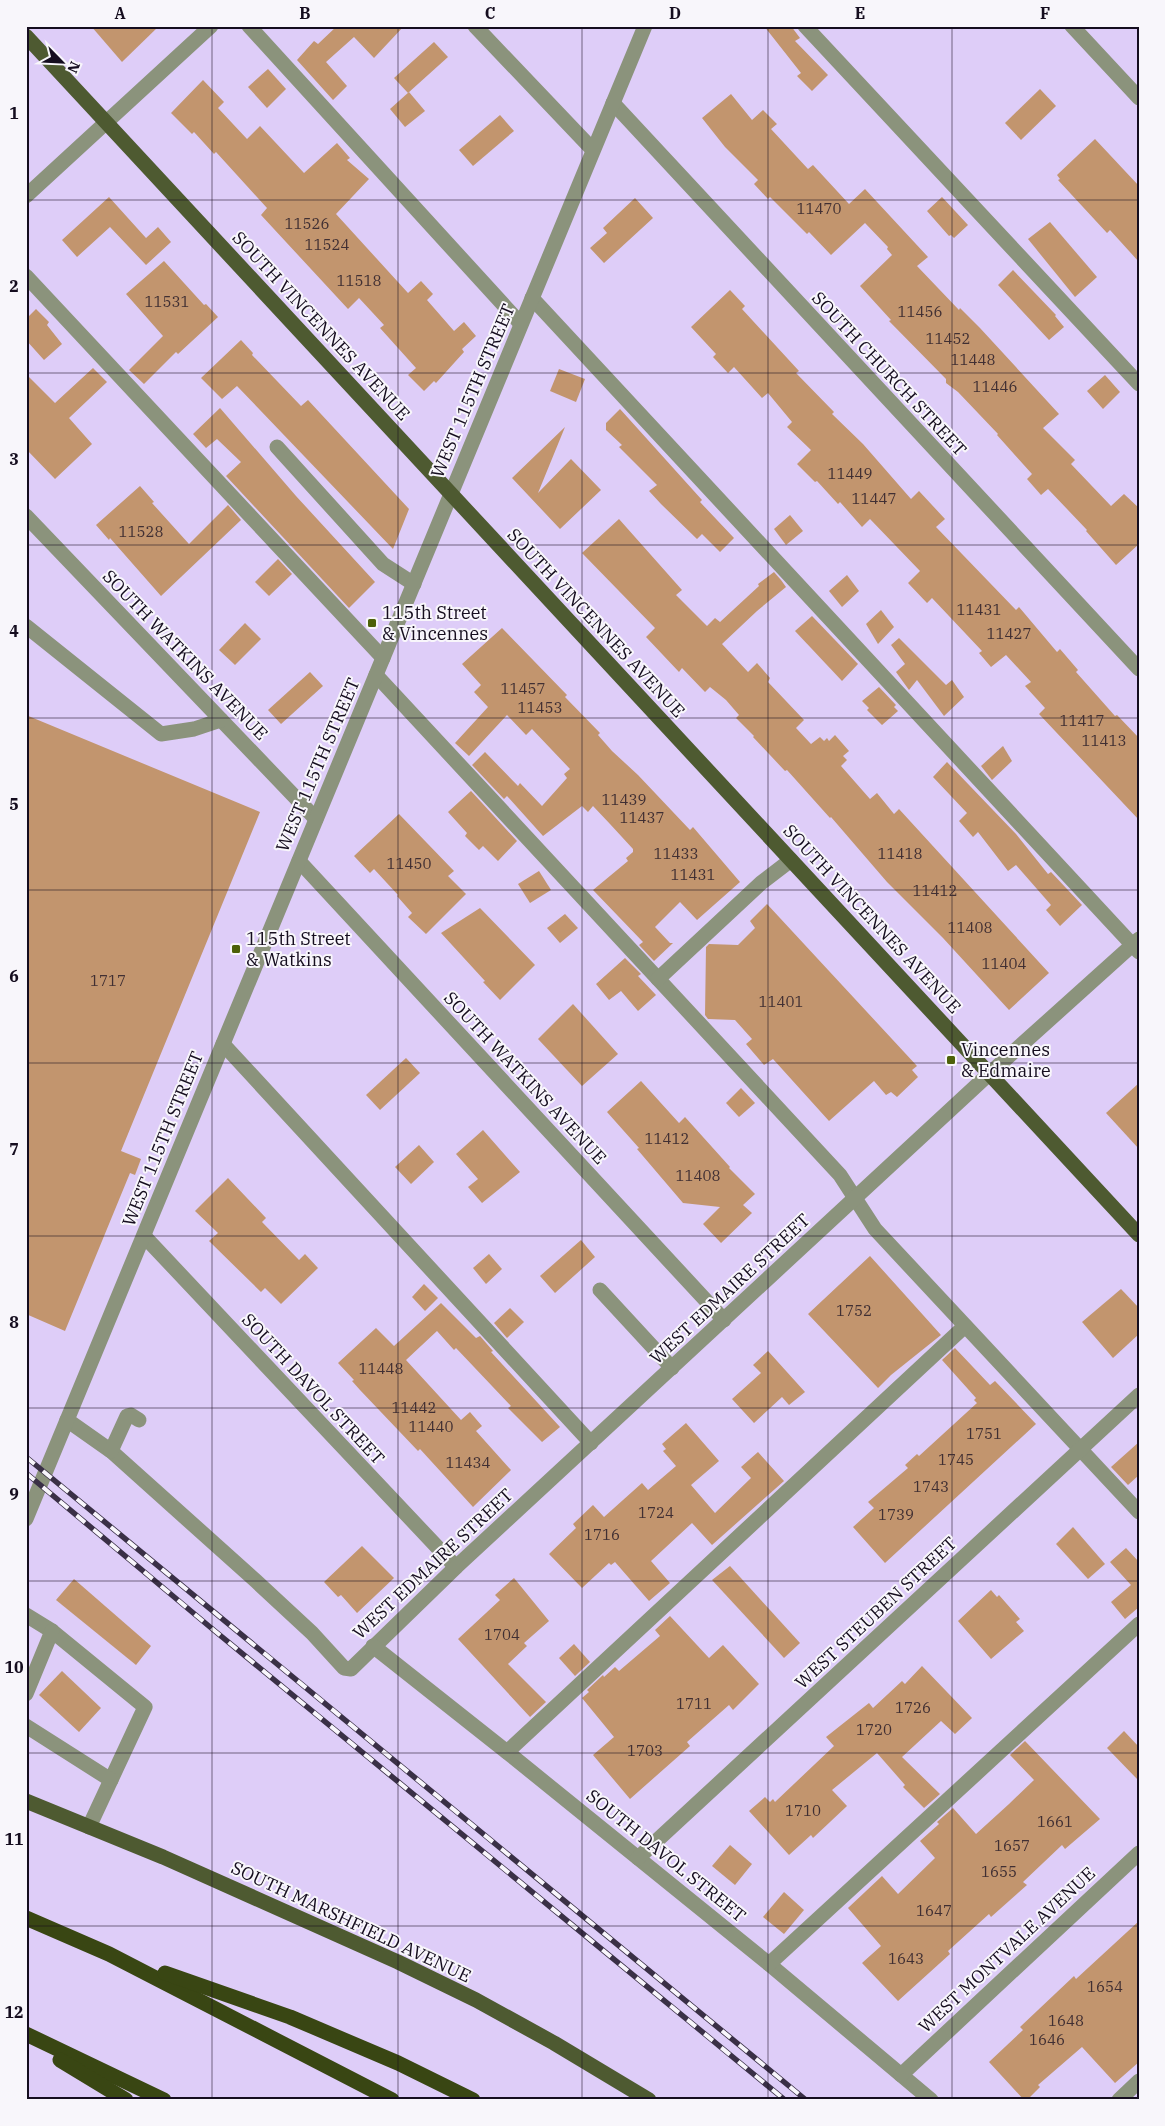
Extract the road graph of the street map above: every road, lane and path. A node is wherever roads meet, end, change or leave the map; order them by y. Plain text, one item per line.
1 (211, 26) edge
2 (249, 26) edge
3 (475, 26) edge
4 (645, 26) edge
5 (805, 26) edge
6 (1072, 26) edge
7 (26, 36) edge
8 (1139, 98) edge
9 (613, 103) junction
10 (106, 121) junction
11 (594, 150) junction
12 (26, 196) edge
13 (26, 276) edge
14 (532, 298) junction
15 (521, 324) junction
16 (1139, 384) edge
17 (277, 447) dead end
18 (451, 494) junction
19 (26, 516) edge
20 (414, 584) junction
21 (26, 626) edge
22 (383, 658) junction
23 (1139, 669) edge
24 (376, 675) junction
25 (221, 720) junction
26 (316, 819) junction
27 (791, 860) junction
28 (299, 861) junction
29 (1137, 945) edge
30 (658, 980) junction
31 (223, 1044) junction
32 (989, 1074) junction
33 (856, 1198) junction
34 (1139, 1235) edge
35 (144, 1236) junction
36 (600, 1290) dead end
37 (724, 1320) junction
38 (965, 1326) junction
39 (672, 1368) junction
40 (1139, 1395) edge
41 (67, 1420) junction
42 (139, 1420) dead end
43 (591, 1443) junction
44 (1080, 1449) junction
45 (111, 1451) junction
46 (1139, 1512) edge
47 (26, 1519) edge
48 (456, 1567) junction
49 (26, 1615) edge
50 (1139, 1624) edge
51 (52, 1631) junction
52 (373, 1646) junction
53 (26, 1694) edge
54 (26, 1726) edge
55 (507, 1752) junction
56 (112, 1780) junction
57 (26, 1801) edge
58 (89, 1827) junction
59 (1139, 1853) edge
60 (638, 1858) junction
61 (26, 1918) edge
62 (110, 1954) junction
63 (769, 1964) junction
64 (26, 2034) edge
65 (26, 2040) edge
66 (901, 2074) junction
67 (1139, 2081) edge
68 (126, 2100) edge
69 (164, 2100) edge
70 (392, 2100) edge
71 (473, 2100) edge
72 (649, 2100) edge
73 (932, 2100) edge
74 (1119, 2100) edge

1 - 10 street
2 - 15 street
3 - 11 street
4 - 9 street, WEST 115TH STREET
5 - 16 street
6 - 8 street
7 - 10 main road, SOUTH VINCENNES AVENUE
9 - 11 street, WEST 115TH STREET
9 - 23 street, SOUTH CHURCH STREET
10 - 12 street
10 - 18 main road, SOUTH VINCENNES AVENUE
11 - 14 street, WEST 115TH STREET
13 - 22 street
14 - 15 street, WEST 115TH STREET
14 - 29 street
15 - 18 street, WEST 115TH STREET
17 - 20 street
18 - 20 street, WEST 115TH STREET
18 - 27 main road, SOUTH VINCENNES AVENUE
19 - 25 street, SOUTH WATKINS AVENUE
20 - 22 street, WEST 115TH STREET
21 - 25 street
22 - 24 street, WEST 115TH STREET
24 - 26 street, WEST 115TH STREET
24 - 30 street
25 - 26 street, SOUTH WATKINS AVENUE
26 - 28 street, WEST 115TH STREET
27 - 30 street
27 - 32 main road, SOUTH VINCENNES AVENUE
28 - 31 street, WEST 115TH STREET
28 - 37 street, SOUTH WATKINS AVENUE
29 - 32 street, WEST EDMAIRE STREET
30 - 33 street
31 - 35 street, WEST 115TH STREET
31 - 43 street
32 - 33 street, WEST EDMAIRE STREET
32 - 34 main road, SOUTH VINCENNES AVENUE
33 - 37 street, WEST EDMAIRE STREET
33 - 38 street
35 - 41 street, WEST 115TH STREET
35 - 48 street, SOUTH DAVOL STREET
36 - 39 street
37 - 39 street, WEST EDMAIRE STREET
38 - 44 street
38 - 55 street
39 - 43 street, WEST EDMAIRE STREET
40 - 44 street, WEST STEUBEN STREET
41 - 45 street
41 - 47 street, WEST 115TH STREET
42 - 45 street
43 - 48 street, WEST EDMAIRE STREET
44 - 46 street
44 - 60 street, WEST STEUBEN STREET
45 - 52 street, WEST EDMAIRE STREET
48 - 52 street, WEST EDMAIRE STREET
49 - 51 street
50 - 63 street
51 - 53 street
51 - 56 street
52 - 55 street, SOUTH DAVOL STREET
54 - 56 street
55 - 60 street, SOUTH DAVOL STREET
56 - 58 street
57 - 58 main road, SOUTH MARSHFIELD AVENUE
58 - 72 main road, SOUTH MARSHFIELD AVENUE
59 - 66 street, WEST MONTVALE AVENUE
60 - 63 street, SOUTH DAVOL STREET
61 - 62 highway
62 - 70 highway
62 - 71 highway
63 - 66 street, SOUTH DAVOL STREET
64 - 69 highway
65 - 68 highway
66 - 73 street, SOUTH DAVOL STREET
67 - 74 street

